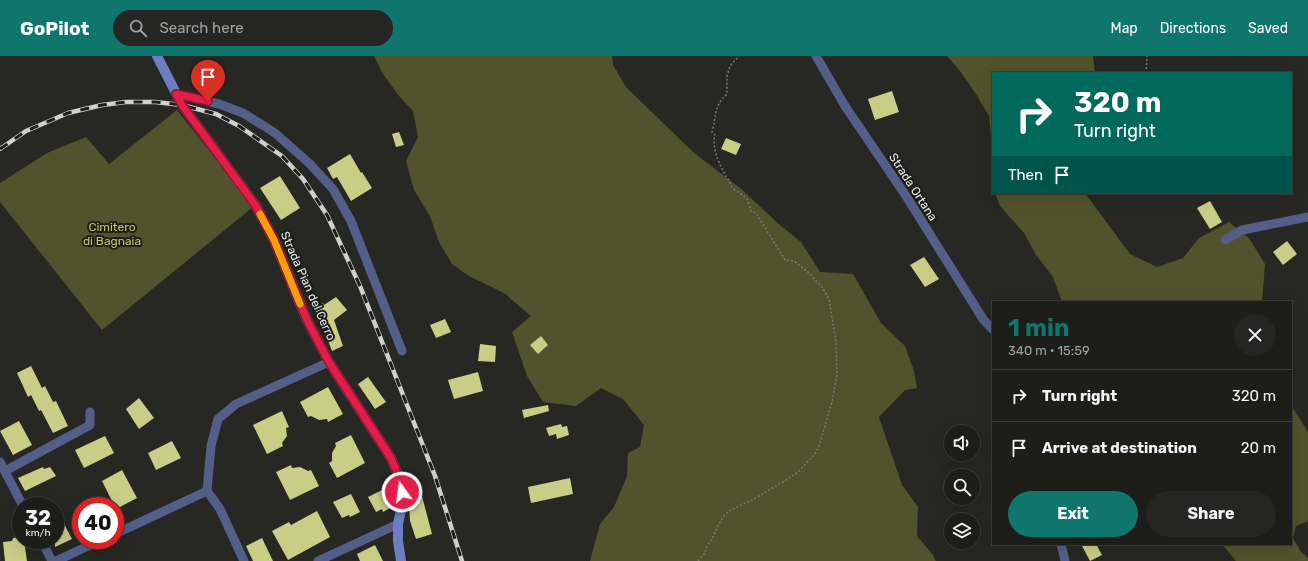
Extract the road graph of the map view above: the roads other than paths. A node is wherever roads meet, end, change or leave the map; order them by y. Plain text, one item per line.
1 (157, 56) edge
2 (816, 56) edge
3 (176, 94) junction
4 (1308, 217) edge
5 (1225, 240) dead end
6 (992, 329) edge
7 (402, 351) dead end
8 (329, 362) junction
9 (90, 412) dead end
10 (0, 462) edge
11 (5, 471) junction
12 (207, 491) junction
13 (18, 497) edge
14 (398, 524) junction
15 (124, 530) edge
16 (1061, 545) edge
17 (46, 549) edge
18 (82, 549) edge
19 (52, 561) edge
20 (56, 561) edge
21 (244, 561) edge
22 (318, 561) edge
23 (401, 561) edge
24 (1065, 561) edge

1 - 3 street, Strada Pian del Cerro
2 - 6 street, Strada Ortana
3 - 7 street
3 - 8 street, Strada Pian del Cerro
4 - 5 street
8 - 12 street
8 - 14 street, Strada Pian del Cerro
9 - 11 street
10 - 11 street
11 - 13 street
12 - 15 street
12 - 21 street
14 - 22 street
14 - 23 street, Strada Pian del Cerro
16 - 24 street
17 - 19 street
18 - 20 street

